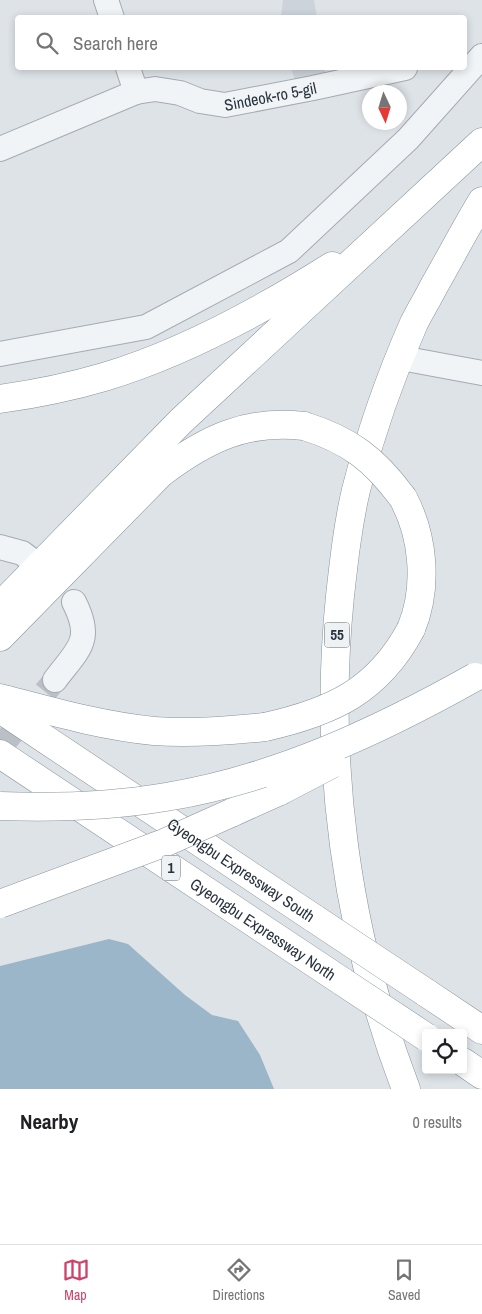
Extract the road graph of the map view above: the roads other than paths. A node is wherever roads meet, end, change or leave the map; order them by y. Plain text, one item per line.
1 (106, 0) edge
2 (111, 15) edge
3 (482, 51) edge
4 (467, 54) edge
5 (482, 56) edge
6 (129, 70) edge
7 (397, 70) edge
8 (136, 92) junction
9 (482, 142) edge
10 (0, 149) edge
11 (438, 184) junction
12 (482, 201) edge
13 (0, 354) edge
14 (401, 358) junction
15 (482, 373) edge
16 (0, 399) edge
17 (0, 547) edge
18 (30, 559) dead end
19 (74, 602) dead end
20 (0, 606) edge
21 (0, 638) edge
22 (479, 675) edge
23 (55, 680) tunnel mouth
24 (0, 698) edge
25 (0, 710) edge
26 (0, 754) edge
27 (0, 806) edge
28 (0, 904) edge
29 (482, 1030) edge
30 (422, 1034) edge
31 (467, 1065) edge
32 (482, 1075) edge
33 (406, 1089) edge

1 - 2 street
3 - 4 street
5 - 13 street
6 - 8 street
7 - 8 street, Sindeok-ro 5-gil
8 - 10 street, Sindeok-ro 5-gil
9 - 11 highway
11 - 16 highway
11 - 20 highway
12 - 14 highway, 55
14 - 15 street
14 - 33 highway, 55
17 - 18 street
19 - 23 street
21 - 24 highway, bridge
22 - 27 highway, bridge
22 - 28 highway, bridge
25 - 29 highway, Gyeongbu Expressway South / 1, bridge
26 - 30 highway, Gyeongbu Expressway North / 1, bridge
31 - 32 highway

